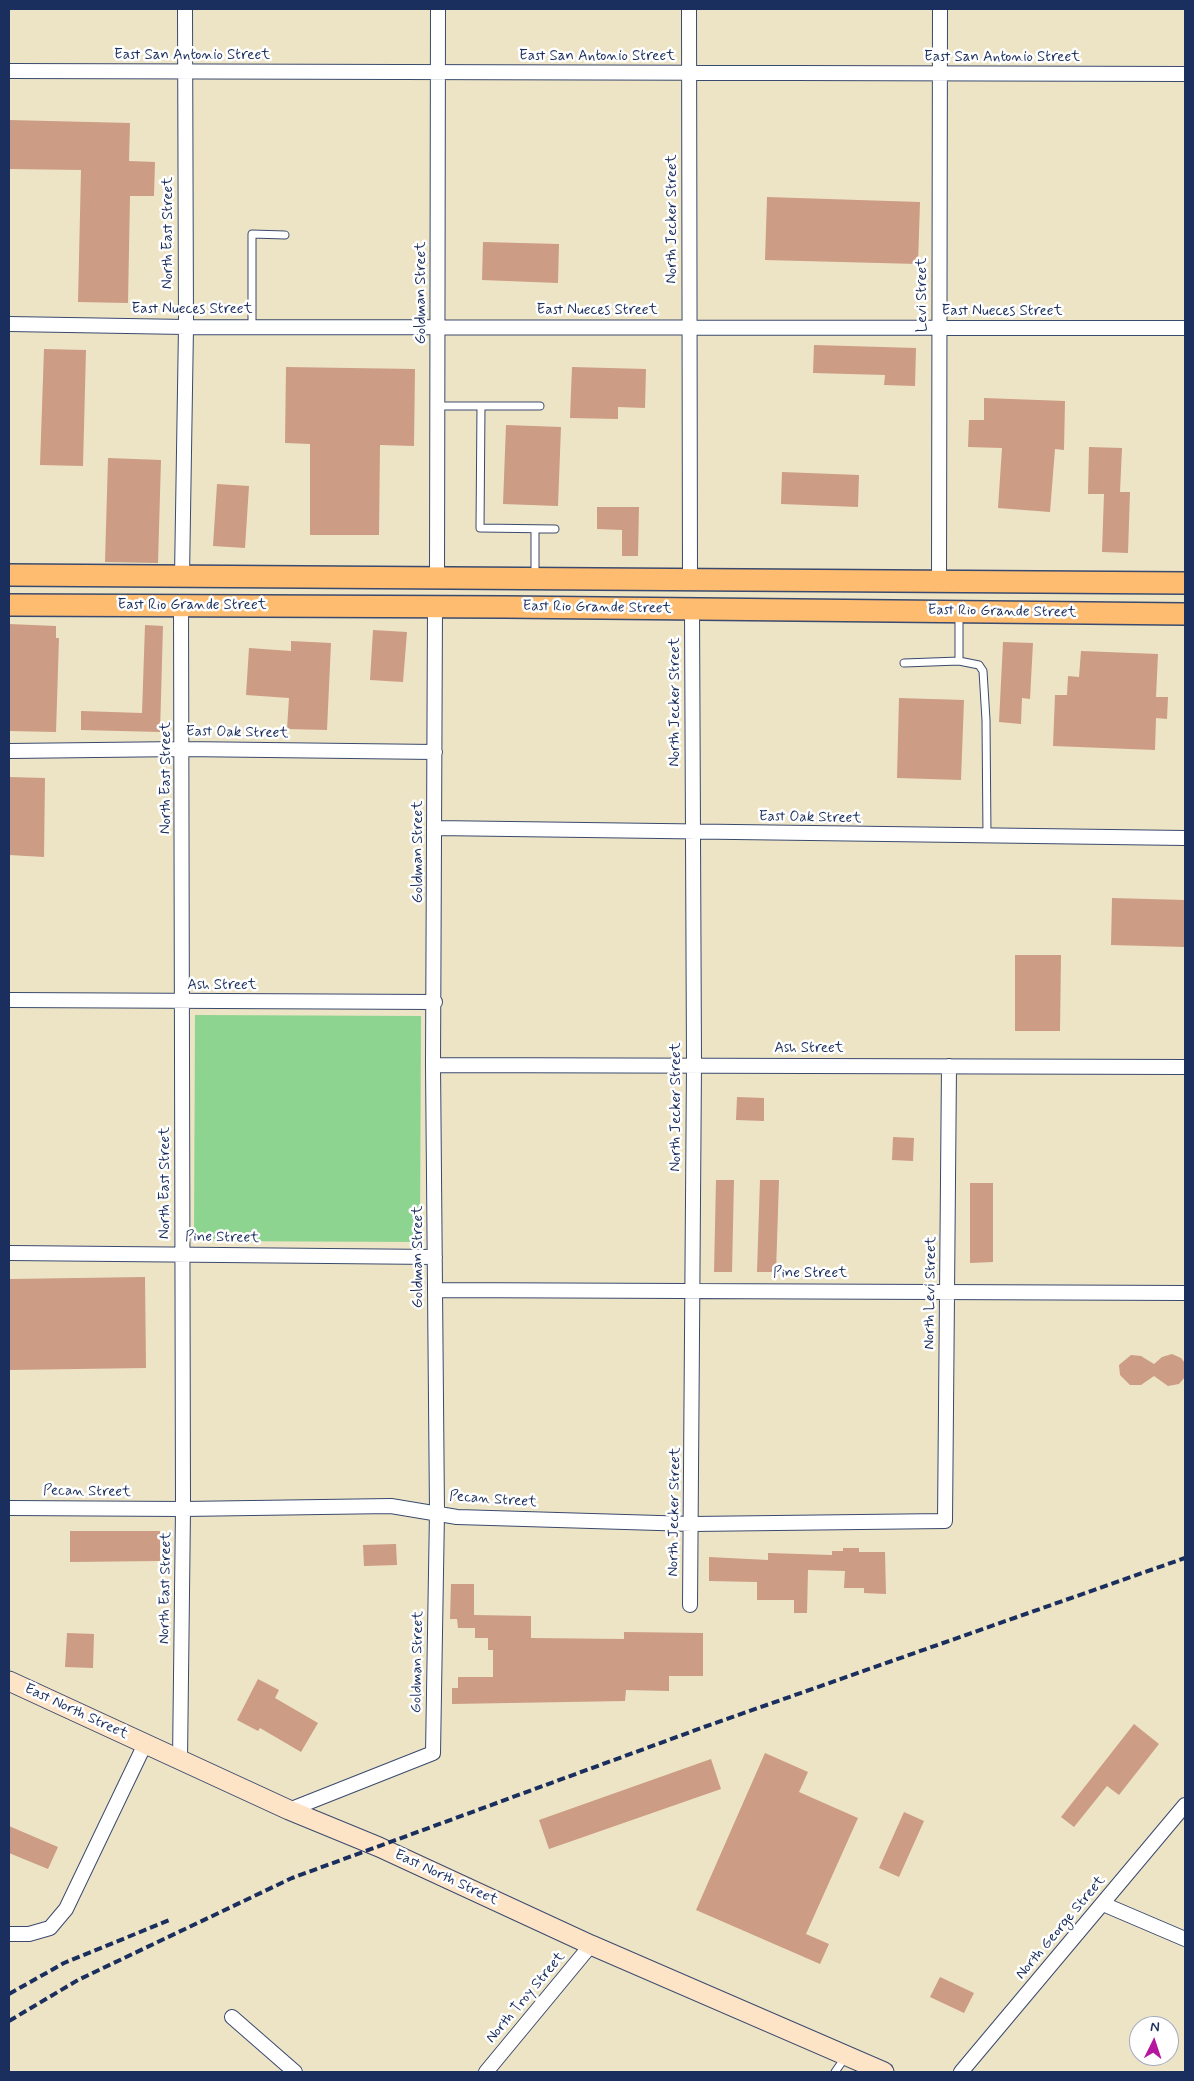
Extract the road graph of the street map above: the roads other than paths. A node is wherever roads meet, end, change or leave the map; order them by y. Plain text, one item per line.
1 (185, 9) edge
2 (438, 9) edge
3 (689, 9) edge
4 (940, 9) edge
5 (9, 71) edge
6 (185, 73) junction
7 (437, 73) junction
8 (689, 73) junction
9 (1185, 74) edge
10 (938, 75) junction
11 (285, 235) dead end
12 (9, 324) edge
13 (186, 327) junction
14 (252, 327) junction
15 (438, 327) junction
16 (689, 327) junction
17 (1185, 328) edge
18 (940, 329) junction
19 (438, 406) junction
20 (481, 406) junction
21 (540, 406) dead end
22 (535, 529) junction
23 (555, 529) dead end
24 (9, 575) edge
25 (182, 576) junction
26 (437, 578) junction
27 (506, 578) junction
28 (535, 578) junction
29 (690, 579) junction
30 (939, 581) junction
31 (1185, 583) edge
32 (9, 605) edge
33 (181, 606) junction
34 (364, 606) junction
35 (435, 607) junction
36 (692, 609) junction
37 (959, 612) junction
38 (1185, 614) edge
39 (959, 661) junction
40 (904, 663) dead end
41 (183, 748) junction
42 (9, 751) edge
43 (435, 752) junction
44 (435, 828) junction
45 (694, 832) junction
46 (987, 836) junction
47 (1185, 838) edge
48 (9, 1000) edge
49 (183, 1002) junction
50 (434, 1002) junction
51 (694, 1064) junction
52 (433, 1065) junction
53 (949, 1066) junction
54 (1185, 1067) edge
55 (9, 1253) edge
56 (182, 1253) junction
57 (435, 1257) junction
58 (435, 1290) junction
59 (693, 1290) junction
60 (947, 1291) junction
61 (1185, 1293) edge
62 (9, 1508) edge
63 (183, 1509) junction
64 (436, 1512) junction
65 (945, 1521) joint
66 (692, 1524) junction
67 (690, 1605) dead end
68 (9, 1681) edge
69 (145, 1744) junction
70 (180, 1760) junction
71 (1185, 1805) edge
72 (288, 1810) junction
73 (1103, 1904) junction
74 (9, 1934) edge
75 (1185, 1939) edge
76 (591, 1945) junction
77 (232, 2017) dead end
78 (846, 2056) junction
79 (295, 2072) edge
80 (486, 2072) edge
81 (835, 2072) edge
82 (884, 2072) edge
83 (961, 2072) edge

1 - 6 street, North East Street
2 - 7 street, Goldman Street
3 - 8 street, North Jecker Street
4 - 10 street, Levi Street
5 - 6 street, East San Antonio Street
6 - 7 street, East San Antonio Street
6 - 13 street, North East Street
7 - 8 street, East San Antonio Street
7 - 15 street, Goldman Street
8 - 10 street, East San Antonio Street
8 - 16 street, North Jecker Street
9 - 10 street, East San Antonio Street
10 - 18 street, Levi Street
11 - 14 lane
12 - 13 street, East Nueces Street
13 - 14 street, East Nueces Street
13 - 25 street, North East Street
14 - 15 street, East Nueces Street
15 - 16 street, East Nueces Street
15 - 19 street, Goldman Street
16 - 18 street, East Nueces Street
16 - 29 street, North Jecker Street
17 - 18 street, East Nueces Street
18 - 30 street, Levi Street
19 - 20 lane
19 - 26 street, Goldman Street
20 - 21 lane
20 - 22 lane
22 - 23 lane
22 - 28 lane
24 - 25 main road, East Rio Grande Street
25 - 26 main road, East Rio Grande Street
26 - 27 main road, East Rio Grande Street
26 - 34 main road
27 - 28 main road, East Rio Grande Street
27 - 35 main road
28 - 29 main road, East Rio Grande Street
29 - 30 main road, East Rio Grande Street
30 - 31 main road, East Rio Grande Street
32 - 33 main road, East Rio Grande Street
33 - 34 main road, East Rio Grande Street
33 - 41 street, North East Street
34 - 35 main road, East Rio Grande Street
35 - 36 main road, East Rio Grande Street
35 - 43 street, Goldman Street
36 - 37 main road, East Rio Grande Street
36 - 45 street, North Jecker Street
37 - 38 main road, East Rio Grande Street
37 - 39 lane
39 - 40 lane
39 - 46 lane
41 - 42 street, East Oak Street
41 - 43 street, East Oak Street
41 - 49 street, North East Street
43 - 44 street, Goldman Street
44 - 45 street, East Oak Street
44 - 50 street, Goldman Street
45 - 46 street, East Oak Street
45 - 51 street, North Jecker Street
46 - 47 street, East Oak Street
48 - 49 street, Ash Street
49 - 50 street, Ash Street
49 - 56 street, North East Street
50 - 52 street, Goldman Street
51 - 52 street, Ash Street
51 - 53 street, Ash Street
51 - 59 street, North Jecker Street
52 - 57 street, Goldman Street
53 - 54 street, Ash Street
53 - 60 street, North Levi Street
55 - 56 street, Pine Street
56 - 57 street, Pine Street
56 - 63 street, North East Street
57 - 58 street, Goldman Street
58 - 59 street, Pine Street
58 - 64 street, Goldman Street
59 - 60 street, Pine Street
59 - 66 street, North Jecker Street
60 - 61 street, Pine Street
60 - 65 street, North Levi Street
62 - 63 street, Pecan Street
63 - 64 street, Pecan Street
63 - 70 street, North East Street
64 - 66 street, Pecan Street
64 - 72 street, Goldman Street
65 - 66 street, Pecan Street
66 - 67 street, North Jecker Street
68 - 69 street, East North Street
69 - 70 street, East North Street
69 - 74 street
70 - 72 street, East North Street
71 - 73 street, North George Street
72 - 76 street, East North Street
73 - 75 street
73 - 83 street, North George Street
76 - 78 street, East North Street
76 - 80 street, North Troy Street
77 - 79 street
78 - 81 lane
78 - 82 street, East North Street

